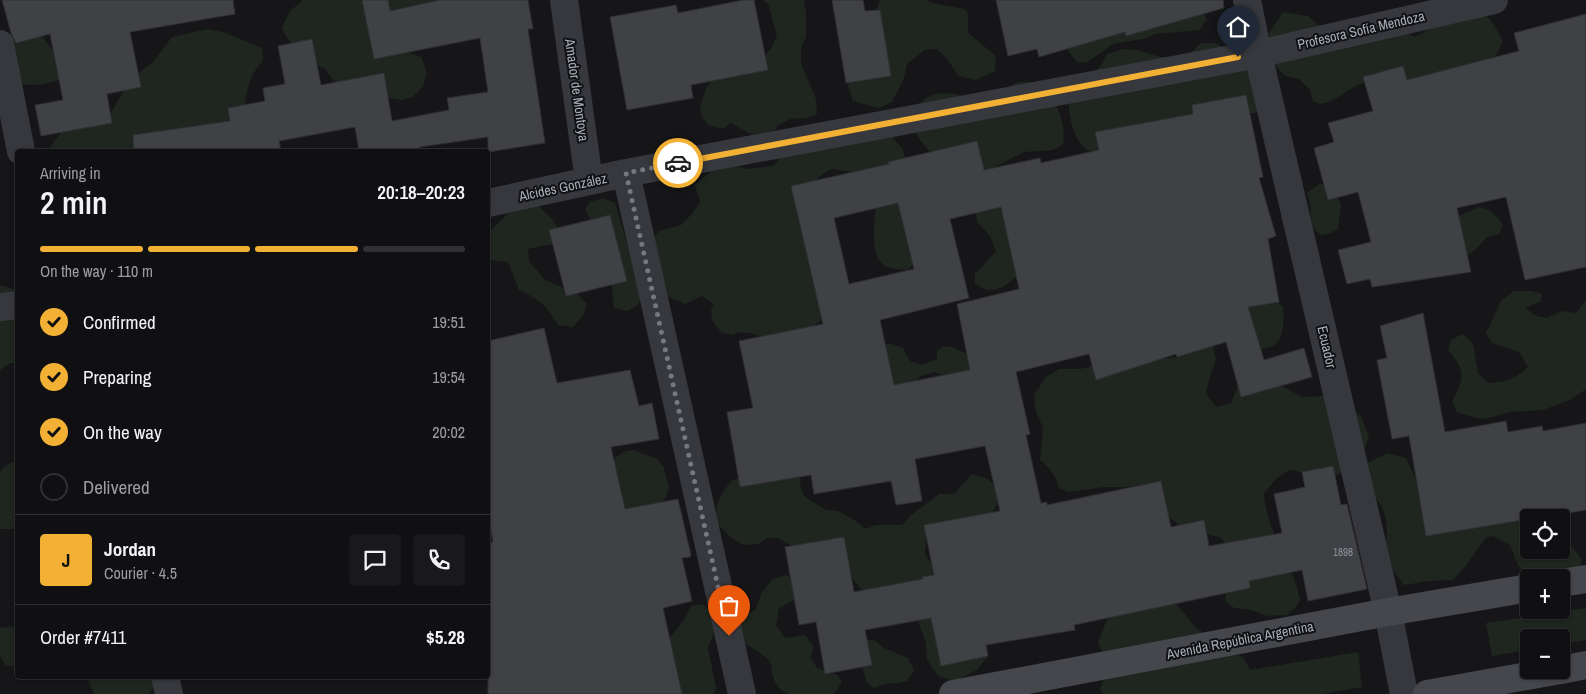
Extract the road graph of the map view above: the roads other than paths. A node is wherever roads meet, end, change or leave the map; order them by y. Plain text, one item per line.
1 (564, 0) edge
2 (1247, 0) edge
3 (1494, 0) edge
4 (0, 44) edge
5 (1258, 54) junction
6 (21, 149) edge
7 (626, 173) junction
8 (589, 181) junction
9 (490, 204) edge
10 (15, 305) edge
11 (0, 307) edge
12 (1586, 579) edge
13 (1570, 582) edge
14 (1520, 590) edge
15 (1388, 612) junction
16 (1586, 665) edge
17 (1570, 668) edge
18 (1520, 677) edge
19 (166, 679) edge
20 (169, 694) edge
21 (742, 694) edge
22 (953, 694) edge
23 (1404, 694) edge
24 (1427, 694) edge

1 - 8 street, Amador de Montoya
2 - 5 street, Ecuador
3 - 5 street, Profesora Sofía Mendoza
4 - 6 street
5 - 7 street, Alcides González
5 - 15 street, Ecuador
7 - 8 street, Alcides González
7 - 21 street
8 - 9 street, Alcides González
10 - 11 street
12 - 13 main road
14 - 15 main road, Avenida República Argentina
15 - 22 main road, Avenida República Argentina
15 - 23 street, Ecuador
16 - 17 main road
18 - 24 main road
19 - 20 street

